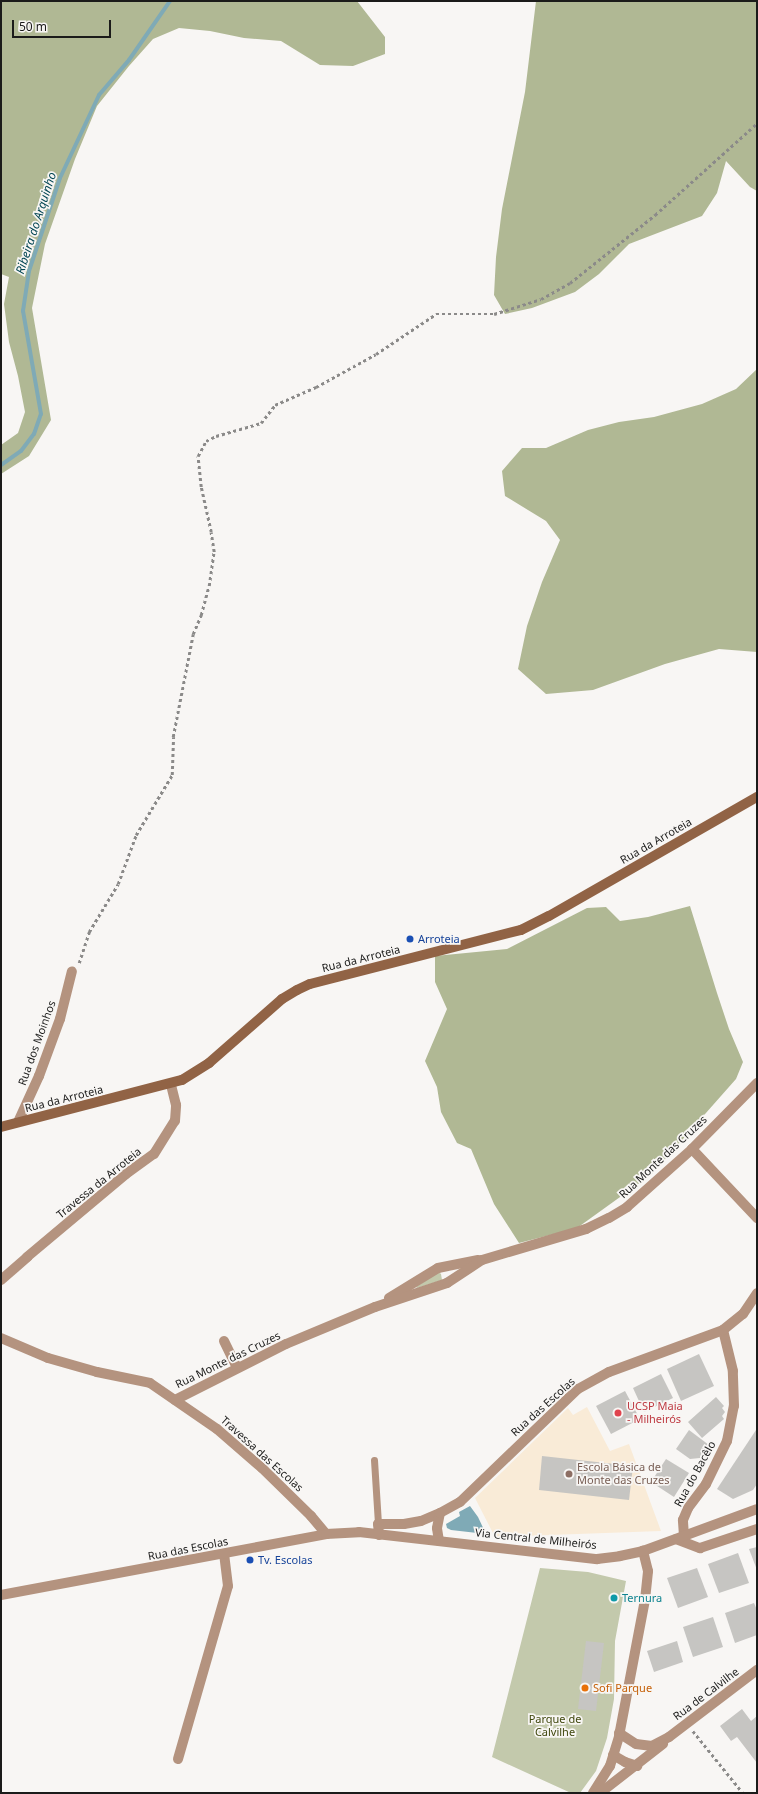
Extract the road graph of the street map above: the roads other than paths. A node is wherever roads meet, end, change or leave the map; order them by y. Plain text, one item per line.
1 (757, 796) edge
2 (72, 971) road end
3 (757, 1083) edge
4 (171, 1085) junction
5 (18, 1122) junction
6 (1, 1127) edge
7 (692, 1149) junction
8 (757, 1218) edge
9 (482, 1260) junction
10 (1, 1280) edge
11 (757, 1294) edge
12 (375, 1307) junction
13 (723, 1330) junction
14 (1, 1338) edge
15 (224, 1341) dead end
16 (237, 1368) junction
17 (175, 1400) junction
18 (374, 1460) dead end
19 (757, 1509) edge
20 (440, 1514) junction
21 (378, 1524) junction
22 (757, 1529) edge
23 (326, 1534) junction
24 (379, 1535) junction
25 (680, 1537) junction
26 (439, 1541) junction
27 (643, 1551) junction
28 (224, 1554) junction
29 (1, 1595) edge
30 (757, 1670) edge
31 (619, 1733) junction
32 (669, 1737) junction
33 (613, 1755) junction
34 (178, 1759) dead end
35 (638, 1766) junction
36 (594, 1793) edge
37 (600, 1793) edge

1 - 4 main road, Rua da Arroteia
2 - 5 street, Rua dos Moinhos
3 - 7 street, Rua Monte das Cruzes
4 - 5 main road, Rua da Arroteia
4 - 10 street, Travessa da Arroteia
5 - 6 main road, Rua da Arroteia
7 - 8 street
7 - 9 street, Rua Monte das Cruzes
9 - 12 street, Rua Monte das Cruzes
9 - 12 street, Rua Monte das Cruzes
11 - 13 street, Rua das Escolas
12 - 16 street, Rua Monte das Cruzes
13 - 20 street, Rua das Escolas
13 - 25 street, Rua do Bacêlo
14 - 17 street, Rua Monte das Cruzes
15 - 16 street
16 - 17 street, Rua Monte das Cruzes
17 - 23 street, Travessa das Escolas
18 - 21 lane
19 - 25 street, Via Central de Milheirós
20 - 21 street, Rua das Escolas
20 - 26 street
21 - 24 street
22 - 25 street
23 - 24 street, Rua das Escolas
23 - 28 street, Rua das Escolas
24 - 26 street, Rua das Escolas
25 - 27 street, Via Central de Milheirós
26 - 27 street, Via Central de Milheirós
27 - 31 street
28 - 29 street, Rua das Escolas
28 - 34 street
30 - 32 street, Rua de Calvilhe
31 - 32 street, Rua de Calvilhe
31 - 33 street
32 - 35 street, Rua de Calvilhe
33 - 35 street
33 - 36 street
35 - 37 street, Rua de Calvilhe

